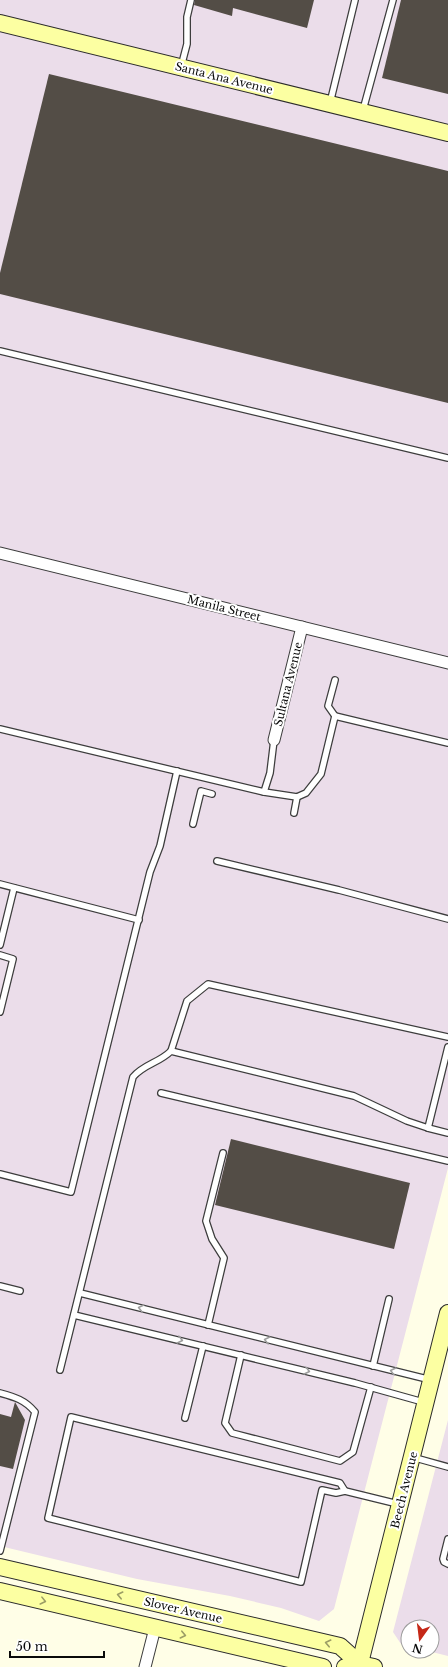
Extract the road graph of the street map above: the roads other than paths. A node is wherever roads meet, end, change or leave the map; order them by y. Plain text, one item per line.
1 (191, 0) edge
2 (355, 0) edge
3 (392, 0) edge
4 (0, 23) edge
5 (181, 67) junction
6 (330, 104) junction
7 (363, 112) junction
8 (448, 133) edge
9 (0, 351) edge
10 (448, 458) edge
11 (0, 554) edge
12 (302, 627) junction
13 (448, 663) edge
14 (335, 680) dead end
15 (334, 716) junction
16 (0, 729) edge
17 (274, 740) joint
18 (448, 743) edge
19 (177, 771) junction
20 (264, 792) junction
21 (212, 794) dead end
22 (297, 797) junction
23 (294, 813) dead end
24 (193, 824) dead end
25 (217, 861) dead end
26 (0, 884) edge
27 (14, 888) junction
28 (448, 919) edge
29 (139, 920) junction
30 (0, 944) edge
31 (0, 955) edge
32 (0, 1012) edge
33 (448, 1037) edge
34 (448, 1047) edge
35 (171, 1052) junction
36 (161, 1092) dead end
37 (428, 1128) junction
38 (448, 1133) edge
39 (223, 1153) dead end
40 (448, 1161) edge
41 (0, 1174) edge
42 (0, 1286) edge
43 (20, 1291) dead end
44 (80, 1293) junction
45 (389, 1299) dead end
46 (448, 1313) edge
47 (74, 1314) junction
48 (208, 1325) junction
49 (203, 1346) junction
50 (241, 1355) junction
51 (373, 1366) junction
52 (60, 1370) dead end
53 (431, 1380) junction
54 (371, 1387) junction
55 (0, 1393) edge
56 (426, 1402) junction
57 (185, 1418) dead end
58 (412, 1457) junction
59 (448, 1467) edge
60 (345, 1491) junction
61 (400, 1504) junction
62 (448, 1539) edge
63 (0, 1551) edge
64 (448, 1564) edge
65 (0, 1567) edge
66 (0, 1591) edge
67 (155, 1628) junction
68 (360, 1666) edge
69 (145, 1667) edge
70 (323, 1667) edge

1 - 5 lane
2 - 6 lane
3 - 7 lane
4 - 5 main road, Santa Ana Avenue
5 - 6 main road, Santa Ana Avenue
6 - 7 main road, Santa Ana Avenue
7 - 8 main road, Santa Ana Avenue
9 - 10 lane
11 - 12 street, Manila Street
12 - 13 street, Manila Street
12 - 17 street, Sultana Avenue
14 - 15 lane
15 - 18 lane
15 - 22 lane
16 - 19 lane
17 - 20 lane
19 - 20 lane
19 - 29 lane
20 - 22 lane
21 - 24 lane
22 - 23 lane
25 - 28 lane
26 - 27 lane
27 - 29 lane
27 - 30 lane
29 - 41 lane
31 - 32 lane
33 - 35 lane
34 - 37 lane
35 - 37 lane
35 - 44 lane
36 - 40 lane
37 - 38 lane
39 - 48 lane
42 - 43 lane
44 - 47 lane
48 -> 44 lane
45 - 51 lane
46 - 53 main road, Beech Avenue
47 -> 49 lane
47 - 52 lane
51 -> 48 lane
49 - 50 lane
49 - 57 lane
50 -> 54 lane
50 - 54 lane
53 -> 51 lane
53 - 56 main road, Beech Avenue
54 - 56 lane
55 - 63 lane
56 - 58 main road, Beech Avenue
58 - 59 lane
58 - 61 main road, Beech Avenue
60 - 60 lane
60 - 61 lane
61 - 68 main road, Beech Avenue
62 - 64 lane
68 -> 65 main road, Slover Avenue
66 -> 67 main road
67 - 69 street
67 -> 70 main road

